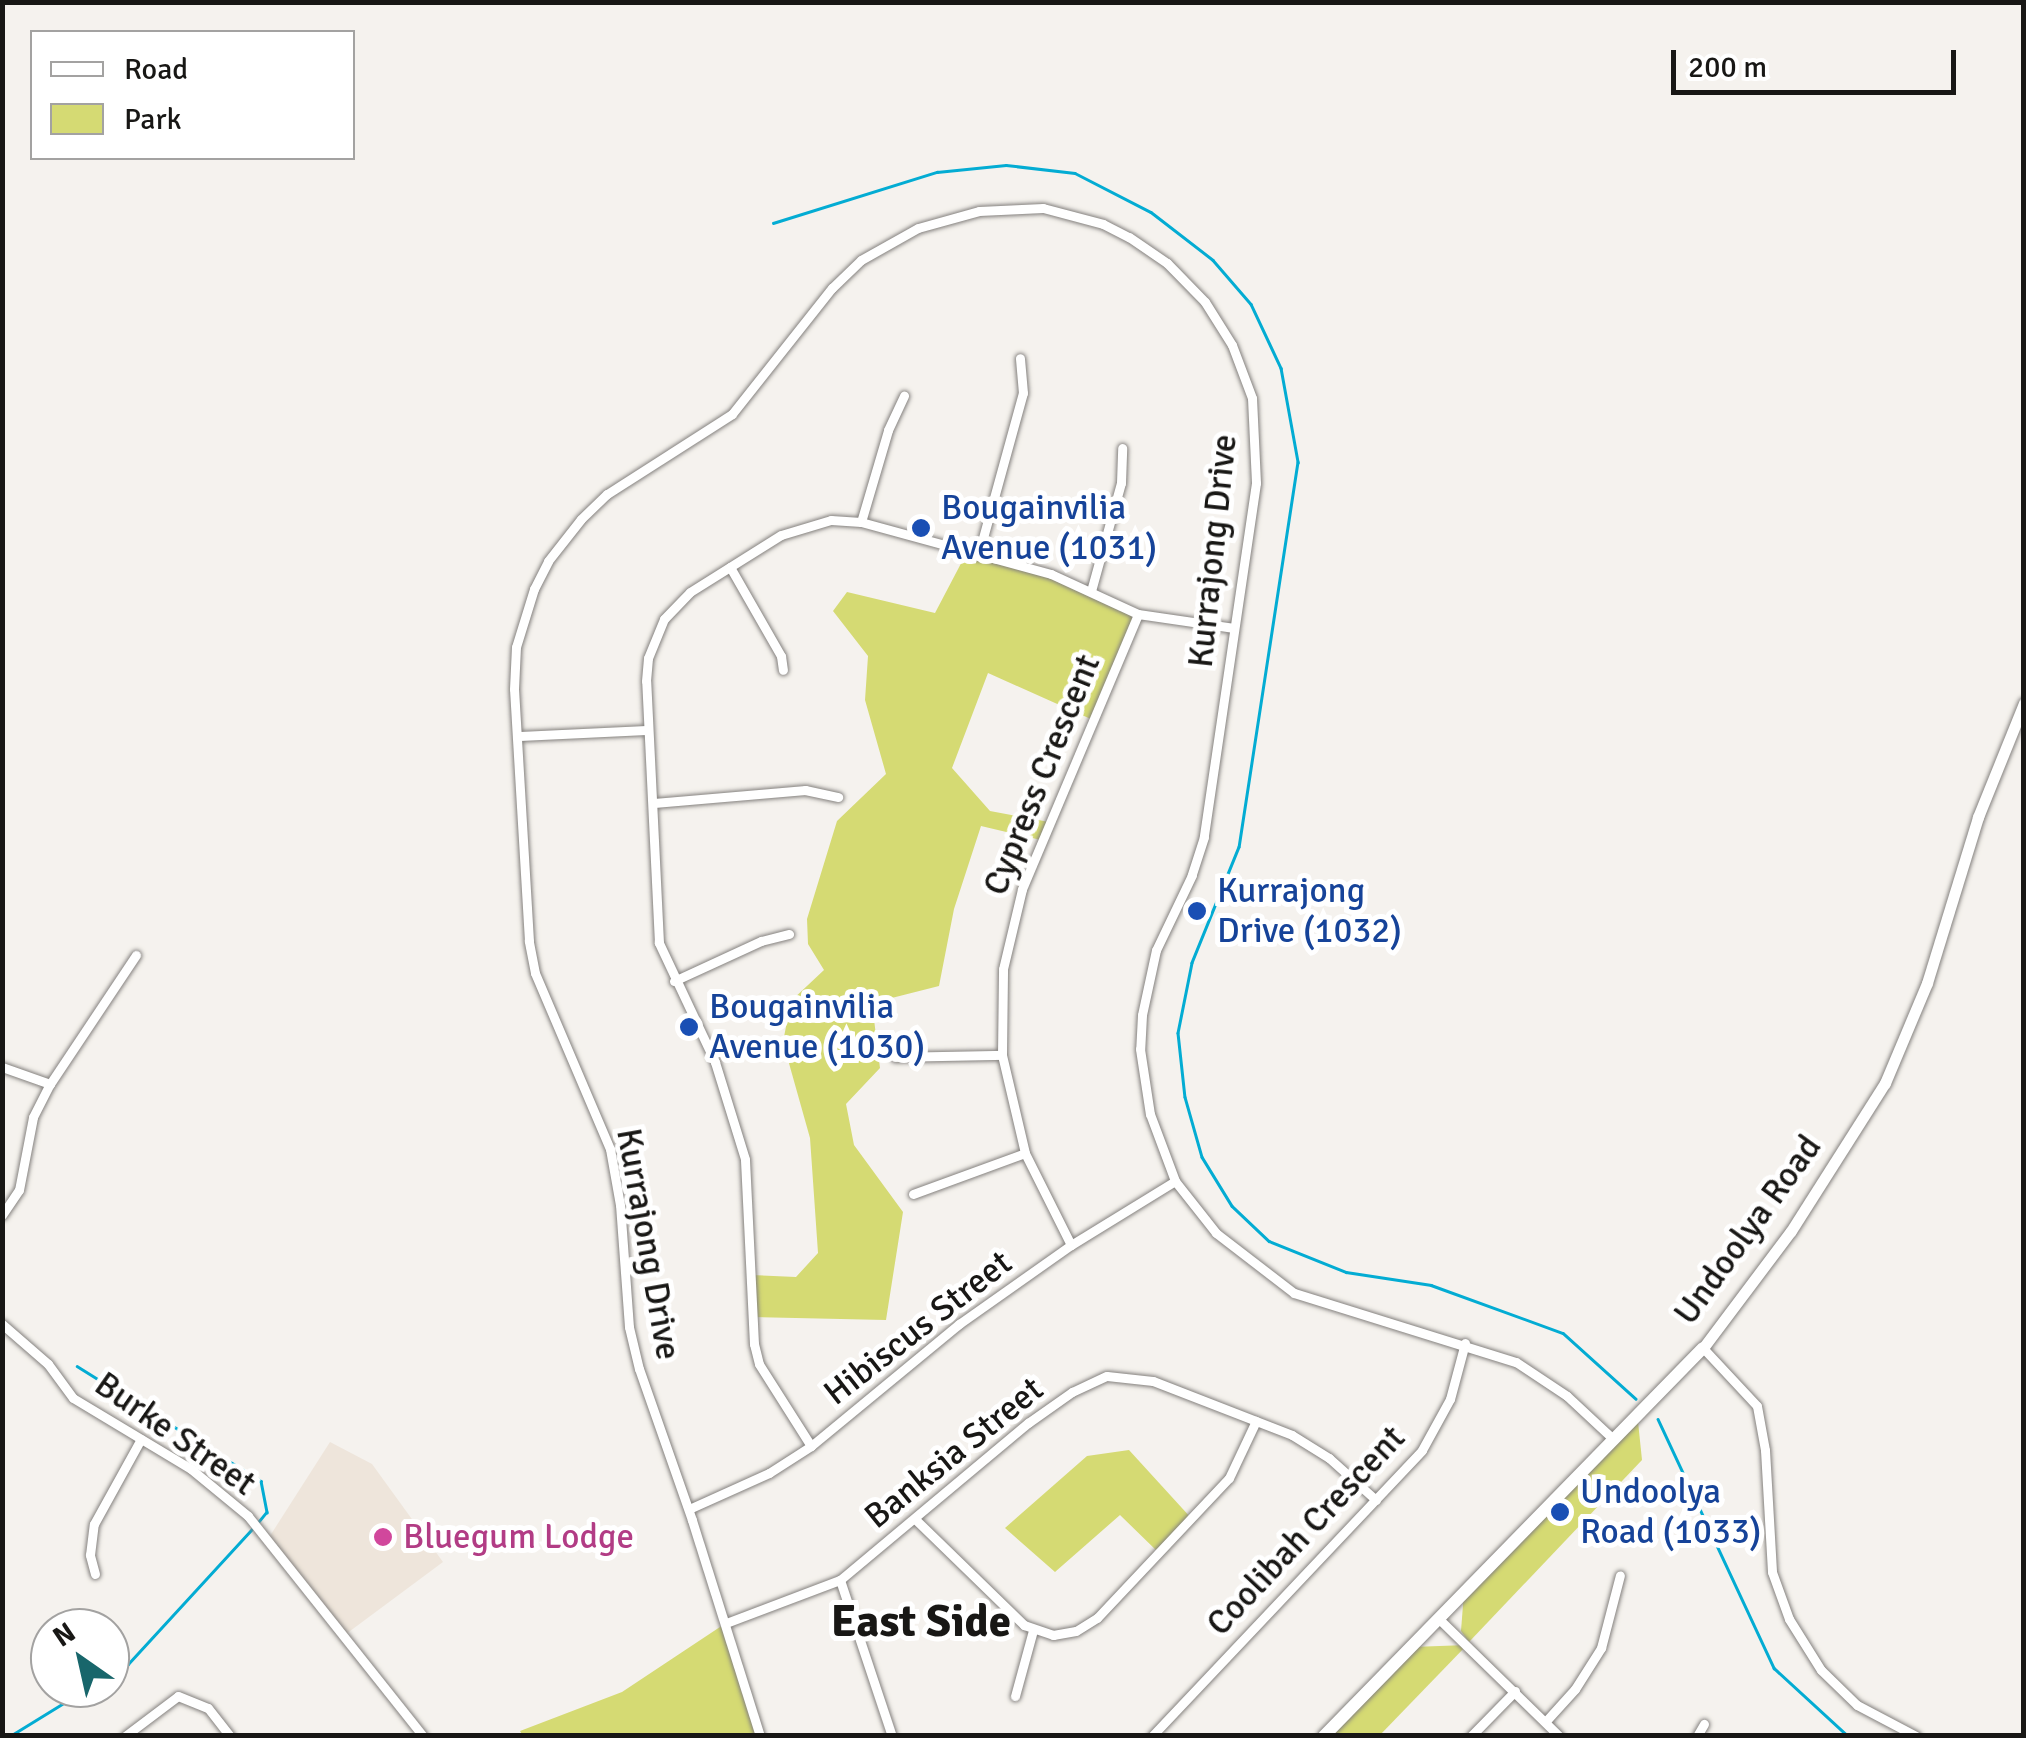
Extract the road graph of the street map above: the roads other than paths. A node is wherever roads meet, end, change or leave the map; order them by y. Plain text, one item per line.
1 (1020, 358) dead end
2 (904, 395) dead end
3 (1122, 448) dead end
4 (861, 522) junction
5 (978, 556) junction
6 (730, 567) junction
7 (1092, 591) junction
8 (1138, 614) junction
9 (1234, 628) junction
10 (784, 670) dead end
11 (2024, 704) edge
12 (647, 730) junction
13 (519, 736) junction
14 (838, 798) dead end
15 (654, 803) junction
16 (790, 934) dead end
17 (136, 955) dead end
18 (674, 981) junction
19 (1002, 1055) junction
20 (896, 1057) dead end
21 (2, 1067) edge
22 (50, 1084) junction
23 (1025, 1153) junction
24 (1176, 1181) junction
25 (913, 1194) dead end
26 (2, 1215) edge
27 (1072, 1245) junction
28 (2, 1324) edge
29 (1465, 1343) junction
30 (1703, 1348) junction
31 (1256, 1422) junction
32 (1612, 1438) junction
33 (141, 1439) junction
34 (811, 1446) junction
35 (1376, 1500) junction
36 (689, 1510) junction
37 (916, 1520) junction
38 (95, 1574) dead end
39 (1620, 1575) dead end
40 (840, 1580) junction
41 (1439, 1619) junction
42 (726, 1623) junction
43 (1033, 1630) junction
44 (1514, 1691) junction
45 (1015, 1696) dead end
46 (1546, 1721) junction
47 (1704, 1724) dead end
48 (125, 1736) edge
49 (230, 1736) edge
50 (423, 1736) edge
51 (760, 1736) edge
52 (892, 1736) edge
53 (1152, 1736) edge
54 (1324, 1736) edge
55 (1471, 1736) edge
56 (1559, 1736) edge
57 (1697, 1736) edge
58 (1916, 1736) edge

1 - 5 street
2 - 4 street
3 - 7 street
4 - 5 street
4 - 6 street
5 - 7 street
6 - 10 street
6 - 12 street
7 - 8 street
8 - 9 street
8 - 19 street, Cypress Crescent
9 - 13 street, Kurrajong Drive
9 - 24 street, Kurrajong Drive
11 - 30 street, Undoolya Road
12 - 13 street
12 - 15 street
13 - 36 street, Kurrajong Drive
14 - 15 street
15 - 18 street
16 - 18 street
17 - 22 street
18 - 34 street
19 - 20 street
19 - 23 street, Cypress Crescent
21 - 22 street
22 - 26 street
23 - 25 street
23 - 27 street, Cypress Crescent
24 - 27 street, Hibiscus Street
24 - 29 street, Kurrajong Drive
27 - 34 street, Hibiscus Street
28 - 33 street, Burke Street
29 - 32 street, Kurrajong Drive
29 - 35 street, Coolibah Crescent
30 - 32 main road, Undoolya Road
30 - 58 street
31 - 35 street, Banksia Street
31 - 37 street, Banksia Street
31 - 43 street
32 - 41 main road, Undoolya Road
33 - 38 street
33 - 50 street, Burke Street
34 - 36 street, Hibiscus Street
35 - 53 street, Coolibah Crescent
36 - 42 street, Kurrajong Drive
37 - 40 street, Banksia Street
37 - 43 street
39 - 46 street
40 - 42 street, Banksia Street
40 - 52 street
41 - 44 street
41 - 54 main road, Undoolya Road
42 - 51 street, Kurrajong Drive
43 - 45 street
44 - 46 street
44 - 55 street
46 - 56 street
47 - 57 street
48 - 49 street

